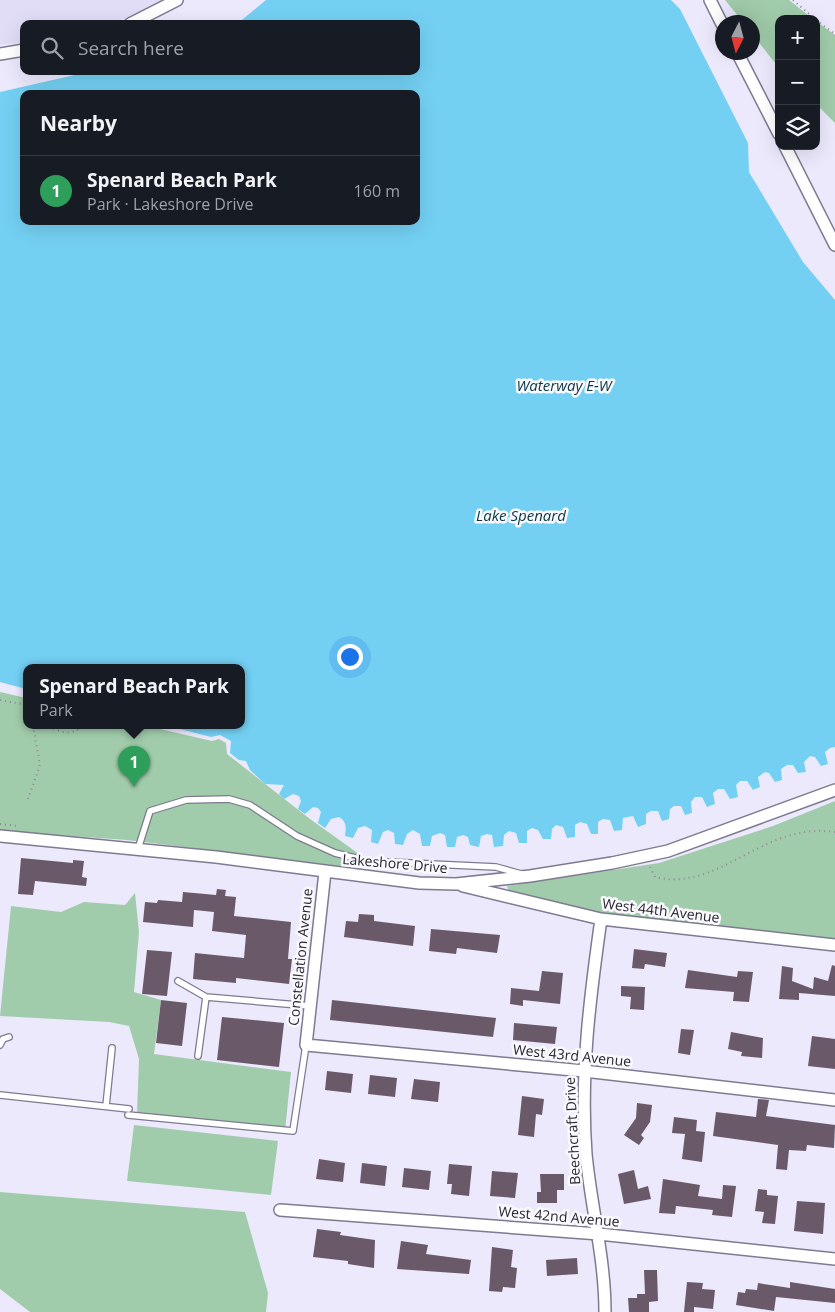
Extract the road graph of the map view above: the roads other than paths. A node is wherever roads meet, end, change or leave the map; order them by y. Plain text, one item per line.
1 (177, 0) edge
2 (710, 0) edge
3 (718, 15) edge
4 (138, 20) edge
5 (20, 51) edge
6 (0, 54) edge
7 (741, 60) edge
8 (775, 126) edge
9 (787, 150) edge
10 (835, 245) edge
11 (835, 790) edge
12 (0, 836) edge
13 (138, 849) junction
14 (324, 872) junction
15 (530, 876) junction
16 (456, 884) junction
17 (601, 919) junction
18 (835, 946) edge
19 (178, 981) dead end
20 (206, 997) junction
21 (310, 1006) junction
22 (9, 1036) dead end
23 (0, 1045) edge
24 (306, 1045) junction
25 (112, 1048) dead end
26 (198, 1056) dead end
27 (584, 1071) junction
28 (0, 1096) edge
29 (835, 1100) edge
30 (106, 1106) junction
31 (280, 1210) dead end
32 (598, 1234) junction
33 (835, 1259) edge
34 (605, 1312) edge

1 - 4 street
2 - 3 street
5 - 6 street
7 - 8 street
9 - 10 street
11 - 15 street, Lakeshore Drive
12 - 13 street, Lakeshore Drive
13 - 14 street, Lakeshore Drive
13 - 15 lane
14 - 16 street, Lakeshore Drive
14 - 21 street, Constellation Avenue
15 - 16 street, Lakeshore Drive
16 - 17 street, West 44th Avenue
17 - 18 street, West 44th Avenue
17 - 27 street, Beechcraft Drive
19 - 20 lane
20 - 21 lane
20 - 26 lane
21 - 24 street, Constellation Avenue
22 - 23 lane
24 - 27 street, West 43rd Avenue
24 - 30 lane
25 - 30 lane
27 - 29 street, West 43rd Avenue
27 - 32 street, Beechcraft Drive
28 - 30 lane
31 - 32 street, West 42nd Avenue
32 - 33 street, West 42nd Avenue
32 - 34 street, Beechcraft Drive

